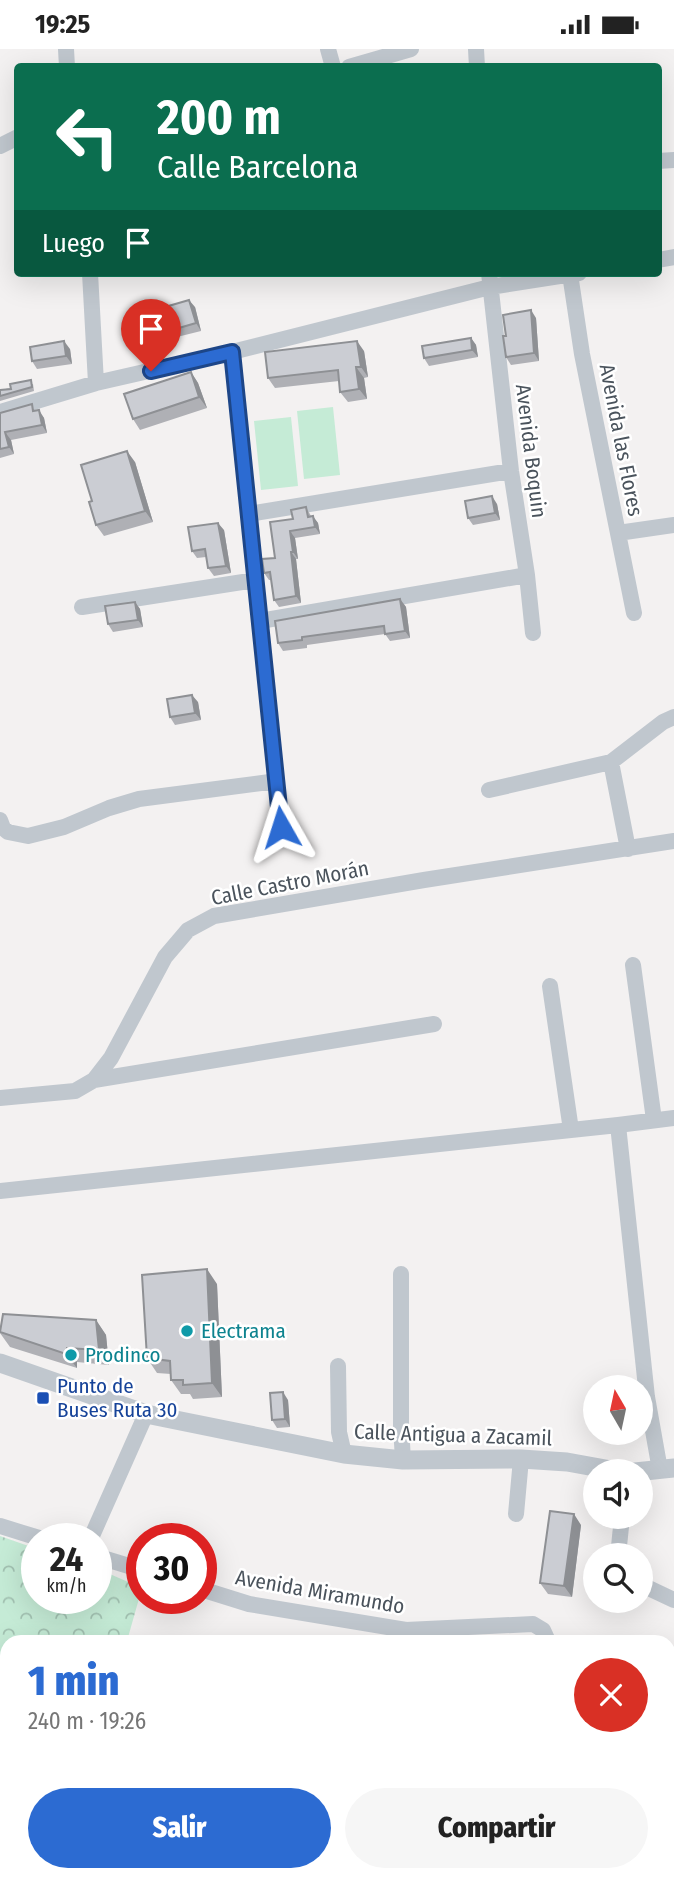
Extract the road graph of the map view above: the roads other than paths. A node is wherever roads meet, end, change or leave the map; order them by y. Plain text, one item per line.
1 (411, 49) edge
2 (362, 63) edge
3 (91, 277) edge
4 (532, 277) edge
5 (574, 277) edge
6 (490, 280) edge
7 (232, 352) junction
8 (96, 383) junction
9 (0, 412) edge
10 (510, 471) junction
11 (249, 514) junction
12 (674, 525) edge
13 (618, 533) junction
14 (527, 575) junction
15 (256, 580) junction
16 (82, 607) dead end
17 (634, 613) dead end
18 (260, 621) junction
19 (533, 633) dead end
20 (674, 717) edge
21 (611, 762) junction
22 (277, 781) junction
23 (489, 790) dead end
24 (0, 820) edge
25 (281, 827) dead end
26 (674, 841) edge
27 (628, 849) junction
28 (633, 965) dead end
29 (550, 986) dead end
30 (434, 1024) dead end
31 (94, 1080) junction
32 (0, 1098) edge
33 (674, 1118) edge
34 (654, 1120) junction
35 (618, 1125) junction
36 (571, 1130) junction
37 (0, 1191) edge
38 (401, 1274) dead end
39 (0, 1363) edge
40 (338, 1366) dead end
41 (146, 1414) junction
42 (344, 1454) junction
43 (521, 1459) junction
44 (403, 1460) junction
45 (583, 1465) edge
46 (667, 1469) edge
47 (516, 1514) dead end
48 (98, 1523) edge
49 (0, 1526) edge
50 (21, 1532) edge
51 (653, 1590) edge
52 (217, 1594) edge
53 (674, 1600) edge
54 (400, 1635) edge
55 (416, 1635) edge
56 (545, 1635) edge

1 - 2 street
3 - 8 street
4 - 6 street
5 - 13 street, Avenida las Flores
6 - 7 street
6 - 10 street, Avenida Boquin
7 - 8 street
7 - 11 street
8 - 9 street
10 - 11 street
10 - 14 street, Avenida Boquin
11 - 15 street
12 - 13 street
13 - 17 street, Avenida las Flores
14 - 18 street
14 - 19 street, Avenida Boquin
15 - 16 street
15 - 18 street
18 - 22 street
20 - 21 street
21 - 23 street
21 - 27 street
22 - 24 street
22 - 25 street
26 - 27 street, Calle Castro Morán
27 - 31 street, Calle Castro Morán
28 - 34 street
29 - 36 street
30 - 31 street
31 - 32 street
33 - 34 street
34 - 35 street
35 - 36 street
35 - 46 street
36 - 37 street
38 - 44 street
39 - 41 street, Calle Antigua a Zacamil
40 - 42 street
41 - 42 street, Calle Antigua a Zacamil
41 - 48 street
42 - 44 street, Calle Antigua a Zacamil
43 - 44 street, Calle Antigua a Zacamil
43 - 45 street, Calle Antigua a Zacamil
43 - 47 street
49 - 50 street
51 - 53 street
52 - 54 street, Avenida Miramundo
55 - 56 street, Avenida Miramundo

